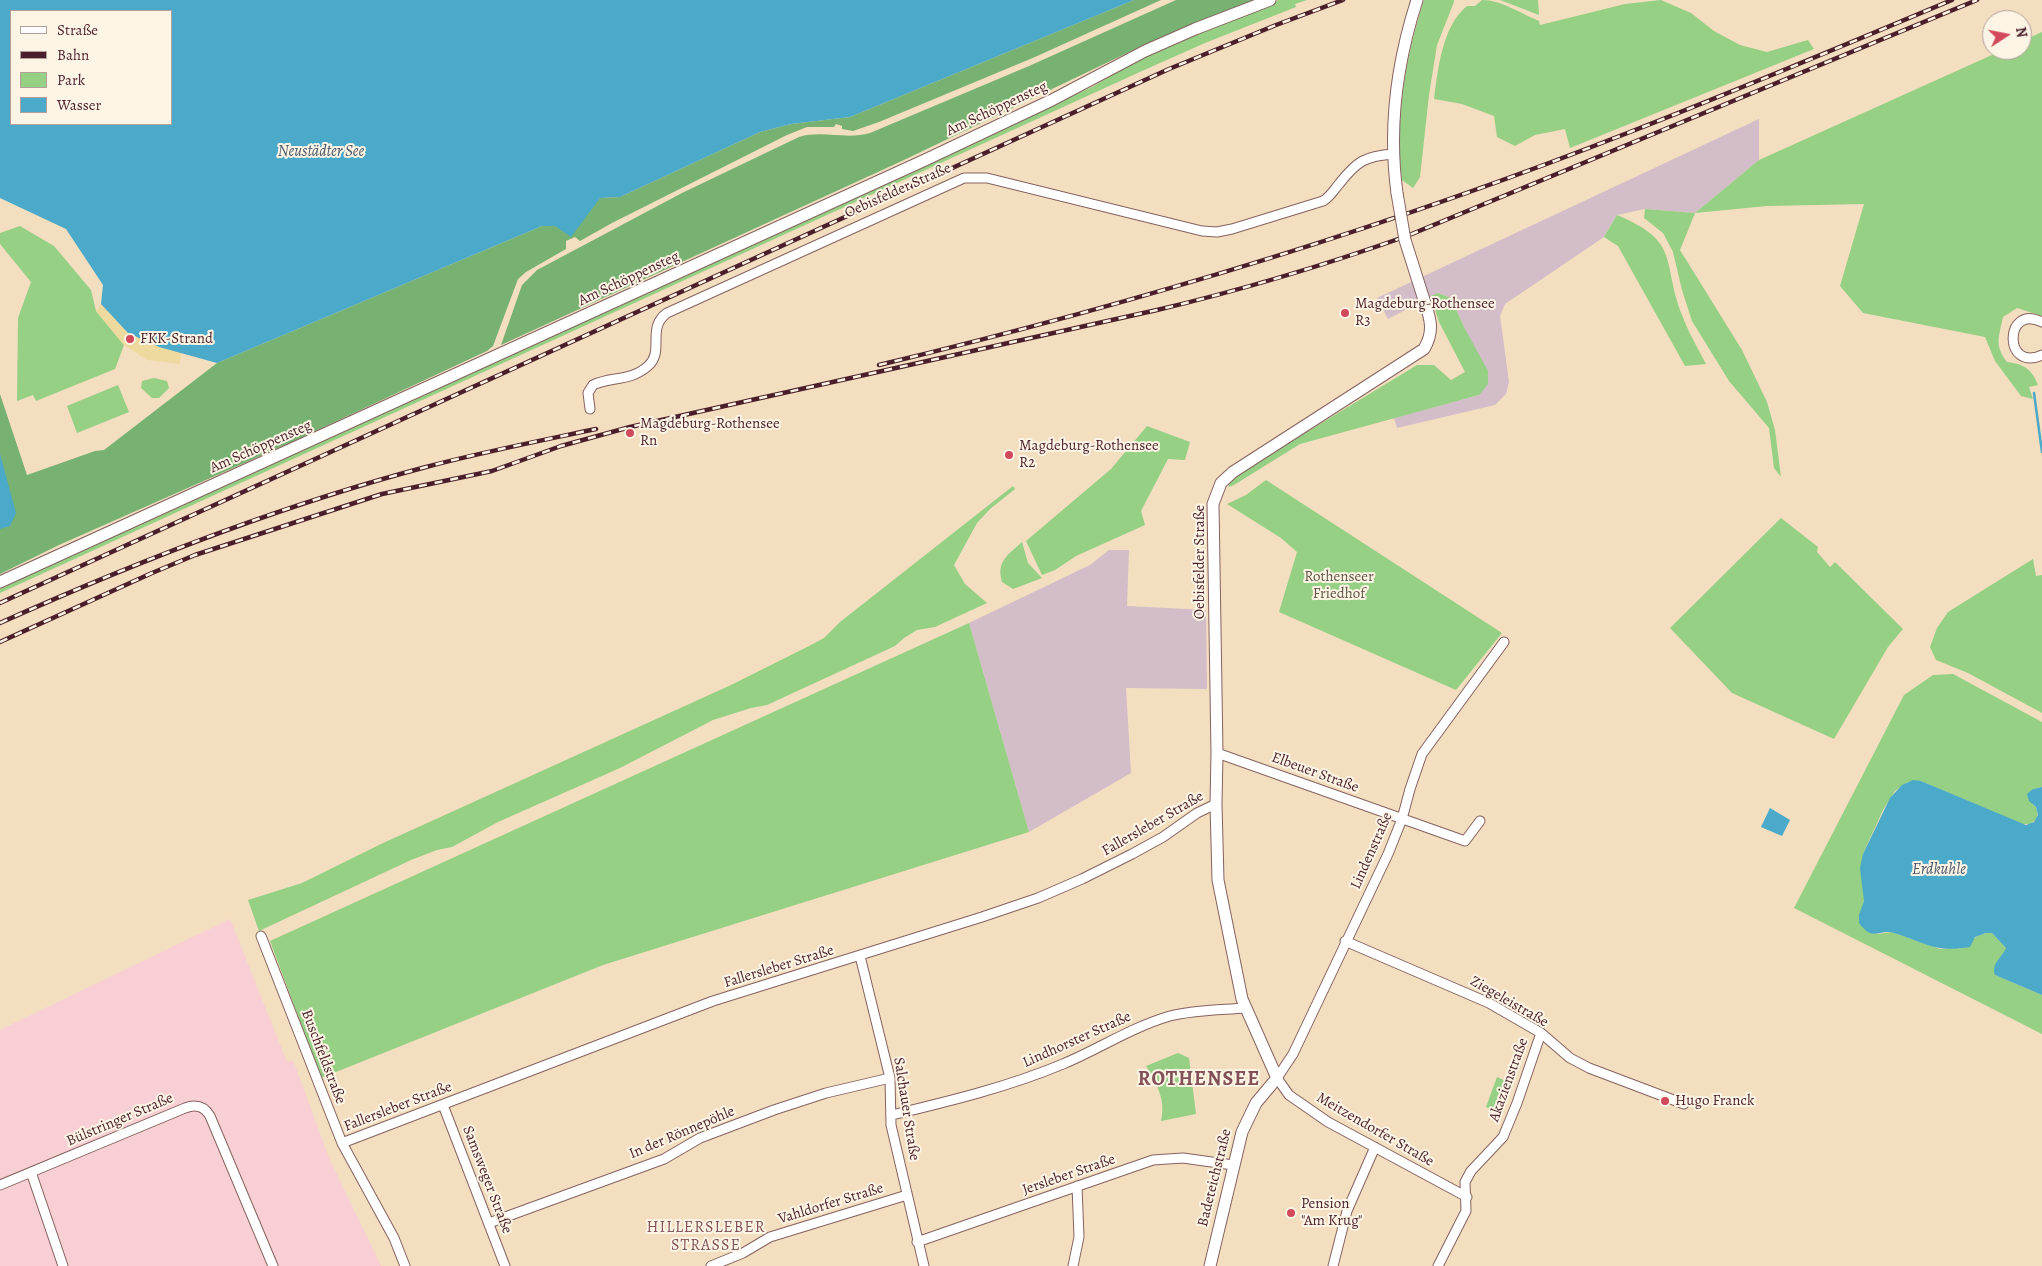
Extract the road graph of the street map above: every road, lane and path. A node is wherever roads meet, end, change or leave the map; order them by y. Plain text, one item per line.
1 (1270, 0) edge
2 (1417, 0) edge
3 (1394, 154) junction
4 (2042, 322) edge
5 (2041, 357) edge
6 (590, 409) dead end
7 (0, 582) edge
8 (1504, 642) dead end
9 (1217, 754) junction
10 (1216, 804) junction
11 (1402, 819) junction
12 (1480, 821) dead end
13 (261, 936) dead end
14 (1345, 940) junction
15 (860, 956) junction
16 (1245, 1008) junction
17 (1541, 1033) junction
18 (890, 1078) junction
19 (1277, 1078) junction
20 (443, 1104) junction
21 (1684, 1104) dead end
22 (892, 1115) junction
23 (342, 1143) junction
24 (1375, 1147) junction
25 (1233, 1165) junction
26 (31, 1172) junction
27 (0, 1186) edge
28 (1077, 1186) junction
29 (907, 1196) junction
30 (1467, 1197) junction
31 (488, 1223) junction
32 (917, 1242) junction
33 (63, 1266) edge
34 (273, 1266) edge
35 (405, 1266) edge
36 (505, 1266) edge
37 (710, 1266) edge
38 (924, 1266) edge
39 (1074, 1266) edge
40 (1210, 1266) edge
41 (1333, 1266) edge
42 (1438, 1266) edge

1 - 7 street, Am Schöppensteg
2 - 3 street, Oebisfelder Straße
3 - 6 street, Oebisfelder Straße
3 - 9 street, Oebisfelder Straße, bridge
4 - 5 street
8 - 11 street, Lindenstraße
9 - 10 street, Oebisfelder Straße
9 - 11 street, Elbeuer Straße
10 - 15 street, Fallersleber Straße
10 - 16 street, Oebisfelder Straße
11 - 12 street, Elbeuer Straße
11 - 14 street, Lindenstraße
13 - 23 street, Buschfeldstraße
14 - 17 street, Ziegeleistraße
14 - 19 street, Lindenstraße
15 - 18 street, Salchauer Straße
15 - 20 street, Fallersleber Straße
16 - 19 street, Oebisfelder Straße
16 - 22 street, Lindhorster Straße
17 - 21 street, Ziegeleistraße
17 - 30 street, Akazienstraße
18 - 22 street, Salchauer Straße
18 - 31 street, In der Rönnepöhle
19 - 24 street, Meitzendorfer Straße
19 - 25 street, Badeteichstraße
20 - 23 street, Fallersleber Straße
20 - 31 street, Samsweger Straße
22 - 29 street, Salchauer Straße
23 - 35 street, Buschfeldstraße
24 - 30 street, Meitzendorfer Straße
24 - 41 street
25 - 28 street, Jersleber Straße
25 - 40 street, Badeteichstraße
26 - 27 street, Bülstringer Straße
26 - 33 street
26 - 34 street, Bülstringer Straße
28 - 32 street, Jersleber Straße
28 - 39 street
29 - 32 street, Salchauer Straße
29 - 37 street, Vahldorfer Straße
30 - 42 street, Akazienstraße
31 - 36 street, Samsweger Straße
32 - 38 street, Salchauer Straße

